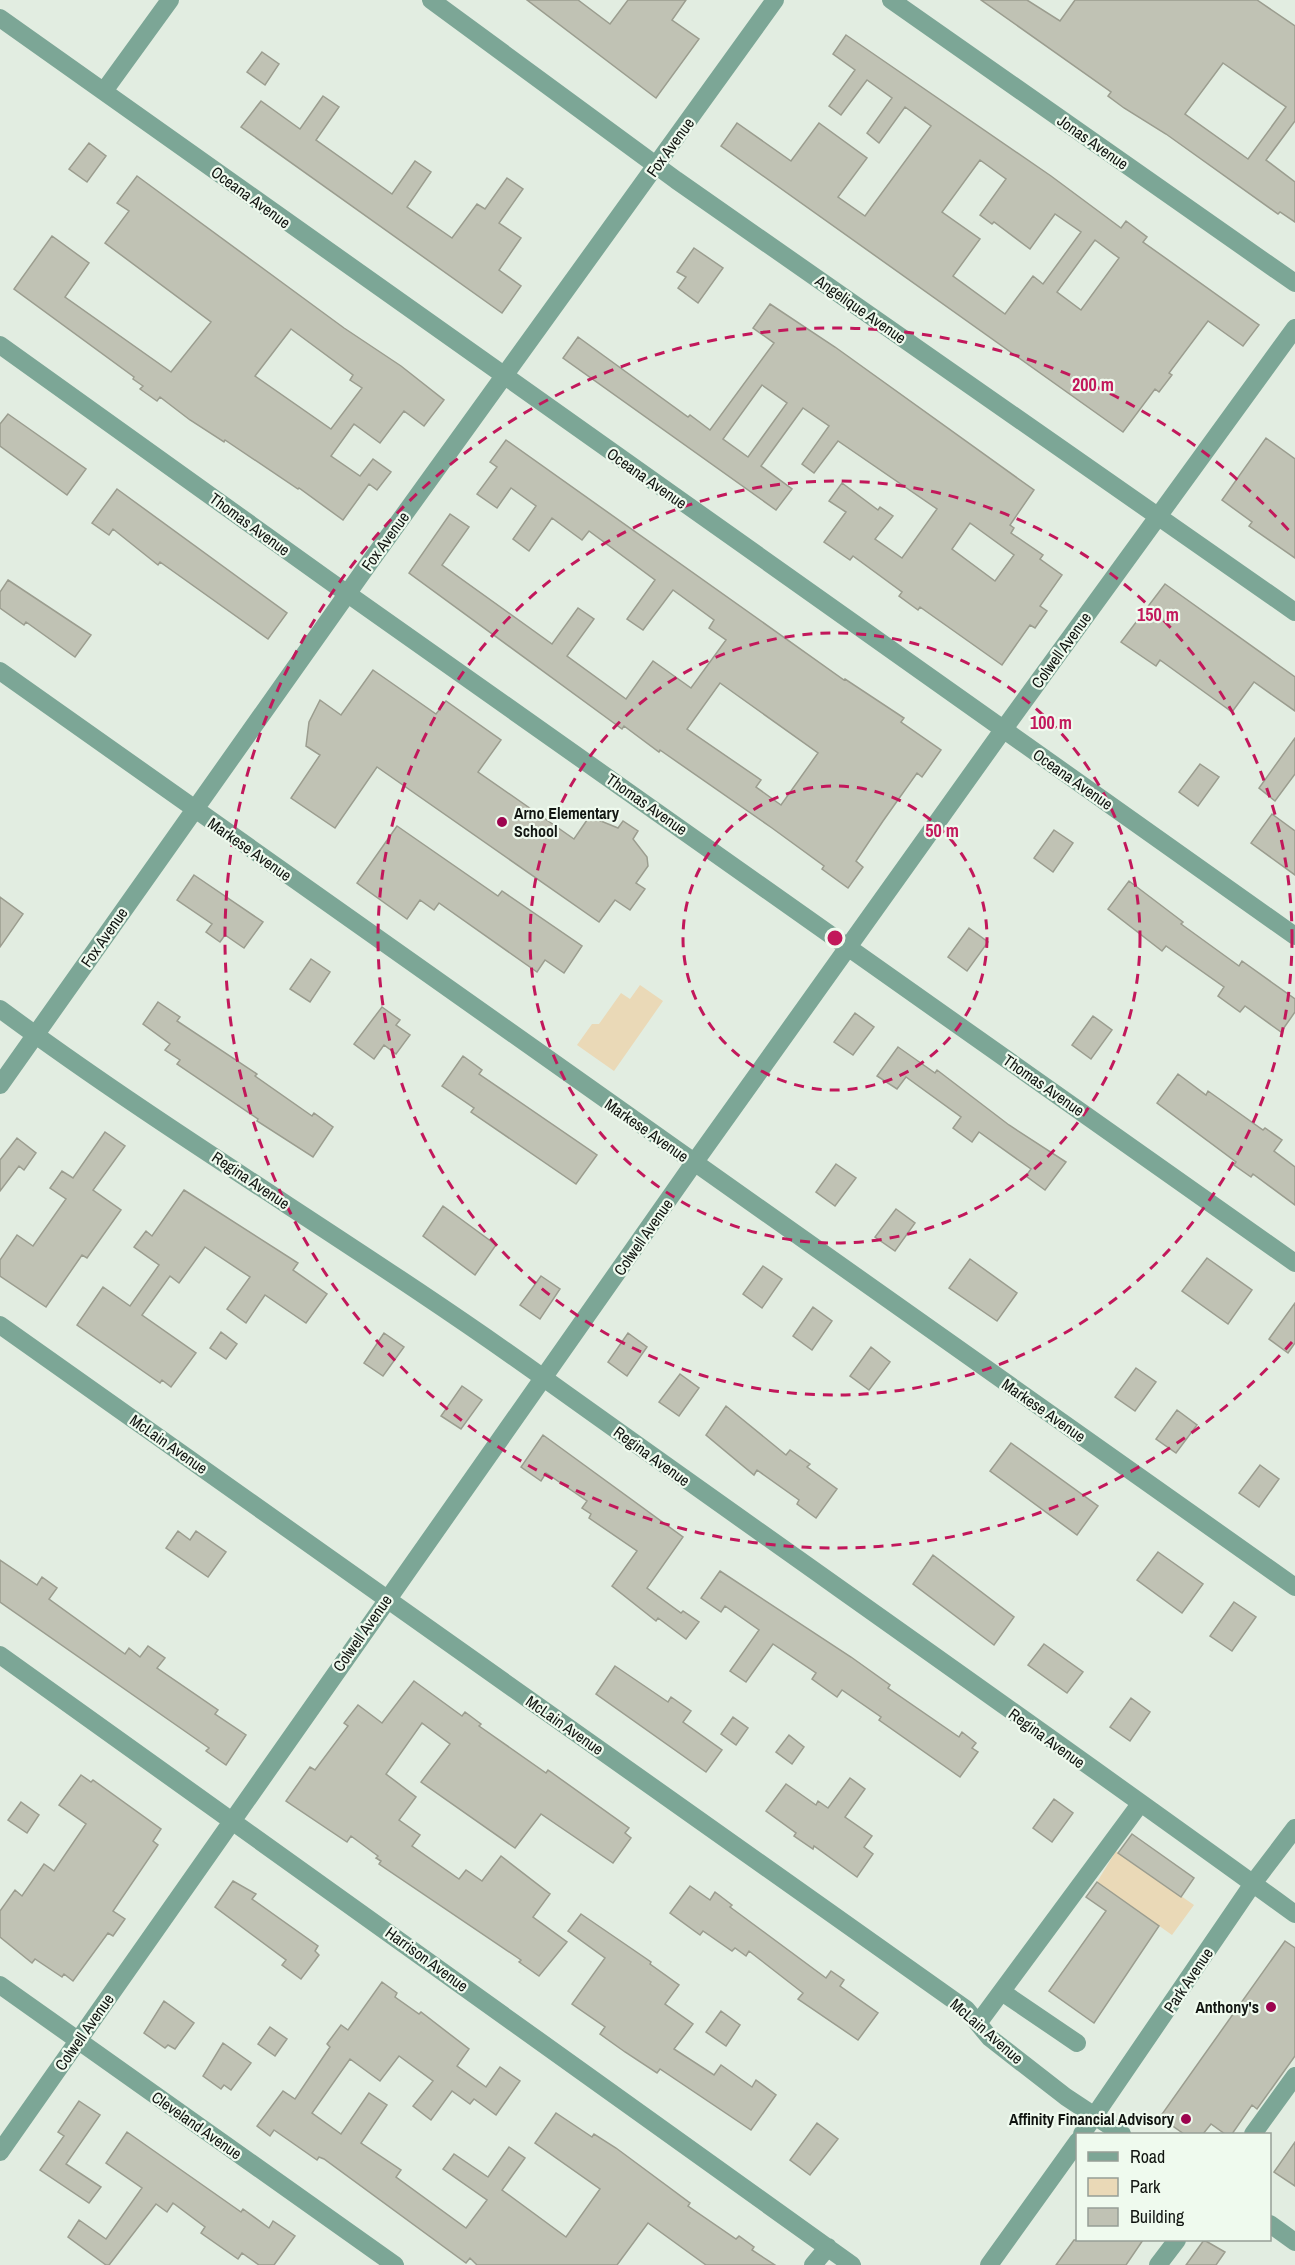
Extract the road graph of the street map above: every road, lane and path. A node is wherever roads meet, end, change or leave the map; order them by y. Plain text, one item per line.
1 (170, 0) edge
2 (431, 0) edge
3 (776, 0) edge
4 (891, 0) edge
5 (0, 18) edge
6 (104, 92) junction
7 (656, 166) junction
8 (1295, 283) edge
9 (1295, 328) edge
10 (0, 345) edge
11 (503, 377) junction
12 (1159, 516) junction
13 (347, 594) junction
14 (1295, 612) edge
15 (0, 671) edge
16 (1003, 730) junction
17 (194, 810) junction
18 (1295, 936) edge
19 (849, 947) junction
20 (0, 1009) edge
21 (36, 1035) junction
22 (0, 1085) edge
23 (694, 1163) junction
24 (1295, 1263) edge
25 (0, 1325) edge
26 (544, 1378) junction
27 (1295, 1587) edge
28 (387, 1598) junction
29 (0, 1655) edge
30 (1140, 1804) junction
31 (233, 1820) junction
32 (1295, 1828) edge
33 (1254, 1882) junction
34 (1295, 1914) edge
35 (0, 1985) edge
36 (1002, 1992) junction
37 (979, 2022) junction
38 (78, 2040) junction
39 (1077, 2043) dead end
40 (1295, 2076) edge
41 (1095, 2116) junction
42 (1083, 2133) edge
43 (1120, 2133) edge
44 (1254, 2133) edge
45 (1076, 2142) edge
46 (0, 2152) edge
47 (1271, 2225) edge
48 (1176, 2241) edge
49 (1295, 2242) edge
50 (828, 2247) junction
51 (395, 2265) edge
52 (813, 2265) edge
53 (852, 2265) edge
54 (989, 2265) edge
55 (1158, 2265) edge

1 - 6 street
2 - 7 street, Angelique Avenue
3 - 7 street, Fox Avenue
4 - 8 street, Jonas Avenue
5 - 6 street, Oceana Avenue
6 - 11 street, Oceana Avenue
7 - 11 street, Fox Avenue
7 - 12 street, Angelique Avenue
9 - 12 street, Colwell Avenue
10 - 13 street, Thomas Avenue
11 - 13 street, Fox Avenue
11 - 16 street, Oceana Avenue
12 - 14 street, Angelique Avenue
12 - 16 street, Colwell Avenue
13 - 17 street, Fox Avenue
13 - 19 street, Thomas Avenue
15 - 17 street, Markese Avenue
16 - 18 street, Oceana Avenue
16 - 19 street, Colwell Avenue
17 - 21 street, Fox Avenue
17 - 23 street, Markese Avenue
19 - 23 street, Colwell Avenue
19 - 24 street, Thomas Avenue
20 - 21 street, Regina Avenue
21 - 22 street, Fox Avenue
21 - 26 street, Regina Avenue
23 - 26 street, Colwell Avenue
23 - 27 street, Markese Avenue
25 - 28 street, McLain Avenue
26 - 28 street, Colwell Avenue
26 - 30 street, Regina Avenue
28 - 31 street, Colwell Avenue
28 - 37 street, McLain Avenue
29 - 31 street, Harrison Avenue
30 - 33 street, Regina Avenue
30 - 36 street
31 - 38 street, Colwell Avenue
31 - 50 street, Harrison Avenue
32 - 33 street, Park Avenue
33 - 34 street, Regina Avenue
33 - 41 street, Park Avenue
35 - 38 street, Cleveland Avenue
36 - 37 street
36 - 39 street
37 - 41 street, McLain Avenue
38 - 46 street, Colwell Avenue
38 - 51 street, Cleveland Avenue
40 - 44 street
41 - 42 street, Park Avenue
41 - 43 street, McLain Avenue
45 - 54 street
47 - 49 street
48 - 55 street
50 - 52 street
50 - 53 street, Harrison Avenue

